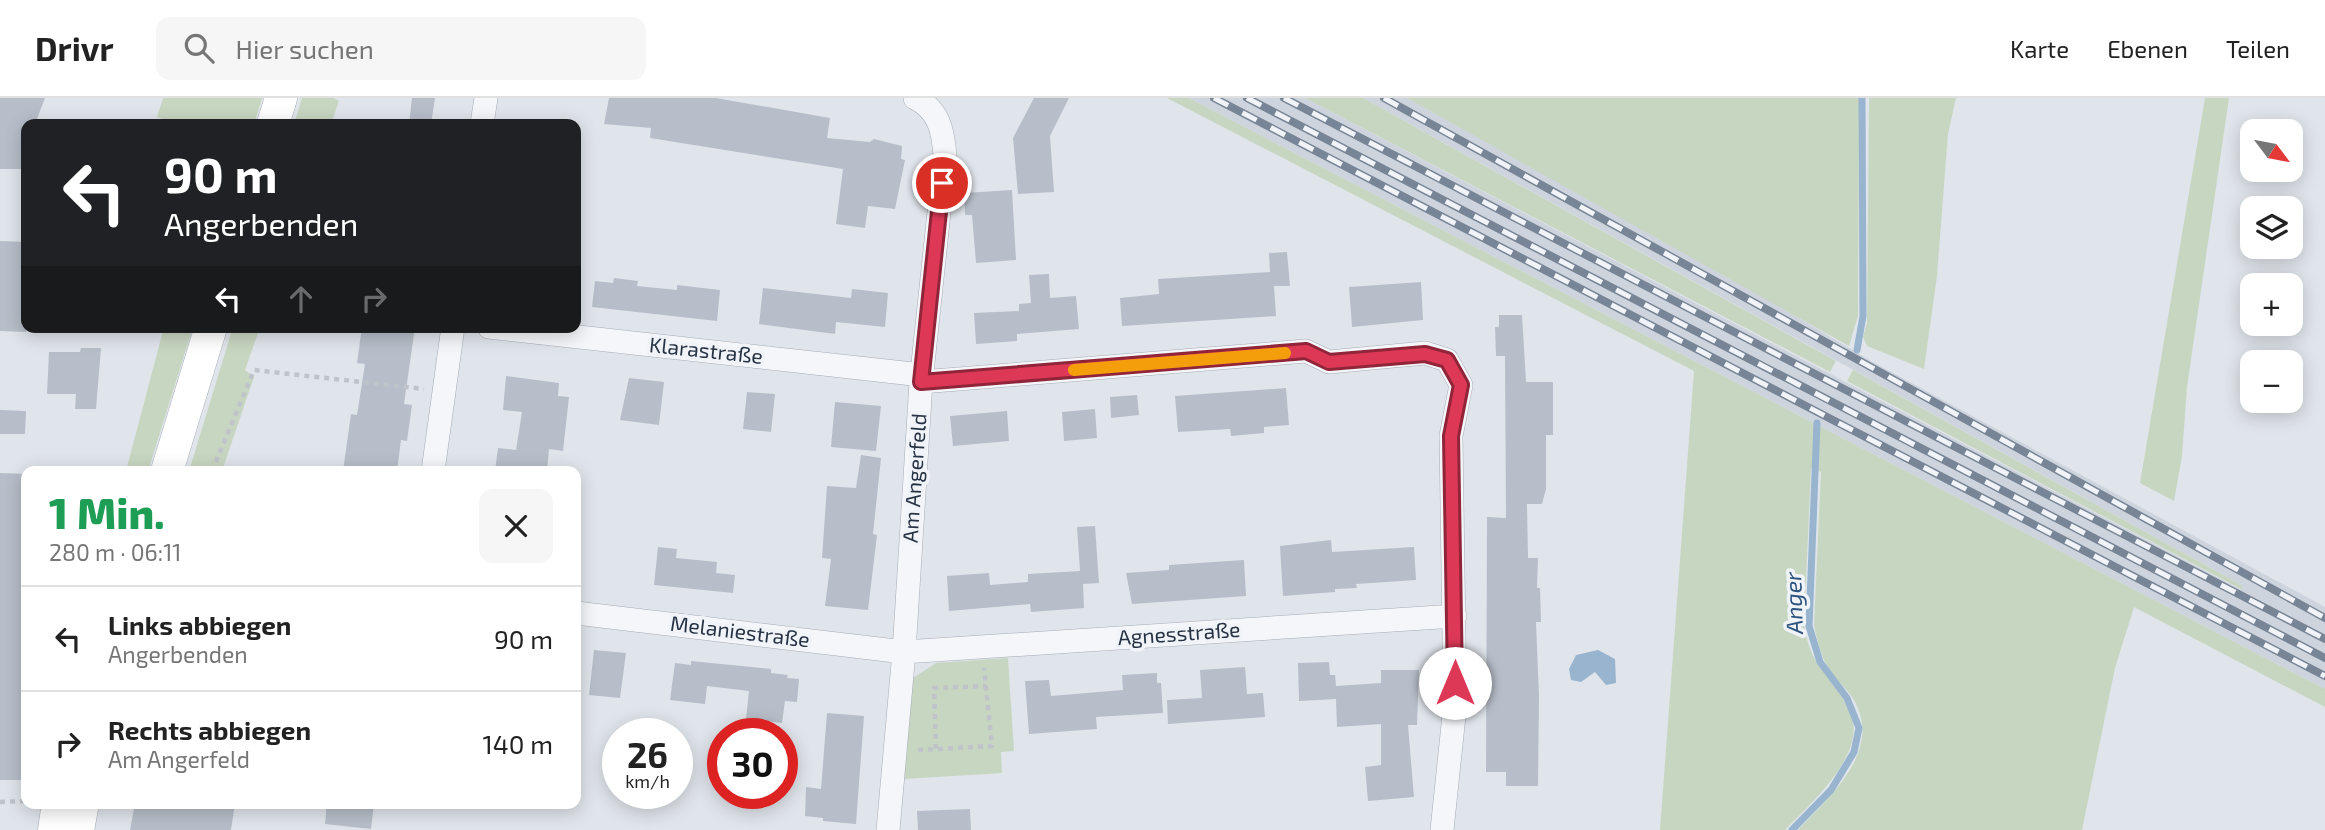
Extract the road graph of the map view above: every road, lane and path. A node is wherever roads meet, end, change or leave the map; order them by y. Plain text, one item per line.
1 (281, 98) edge
2 (486, 98) edge
3 (915, 98) edge
4 (275, 119) edge
5 (483, 119) edge
6 (209, 333) edge
7 (452, 333) edge
8 (539, 333) edge
9 (922, 379) junction
10 (445, 391) junction
11 (169, 466) edge
12 (214, 466) edge
13 (434, 466) edge
14 (581, 614) edge
15 (1455, 616) junction
16 (982, 647) junction
17 (904, 652) junction
18 (986, 686) junction
19 (895, 749) junction
20 (936, 749) junction
21 (21, 801) edge
22 (0, 802) edge
23 (57, 809) edge
24 (82, 809) edge
25 (54, 830) edge
26 (78, 830) edge
27 (888, 830) edge
28 (1441, 830) edge

1 - 4 main road
2 - 5 street
3 - 9 street, Am Angerfeld
6 - 11 main road
7 - 10 street
8 - 9 street, Klarastraße
9 - 15 street, Klarastraße
9 - 17 street, Am Angerfeld
10 - 12 path
10 - 13 street
14 - 17 street, Melaniestraße
15 - 16 street, Agnesstraße
15 - 28 street, Klarastraße
16 - 17 street, Agnesstraße
16 - 18 path
17 - 19 street, Am Angerfeld
18 - 20 path
18 - 20 path
19 - 20 path
19 - 27 street, Am Angerfeld
21 - 22 path
23 - 25 main road
24 - 26 main road

